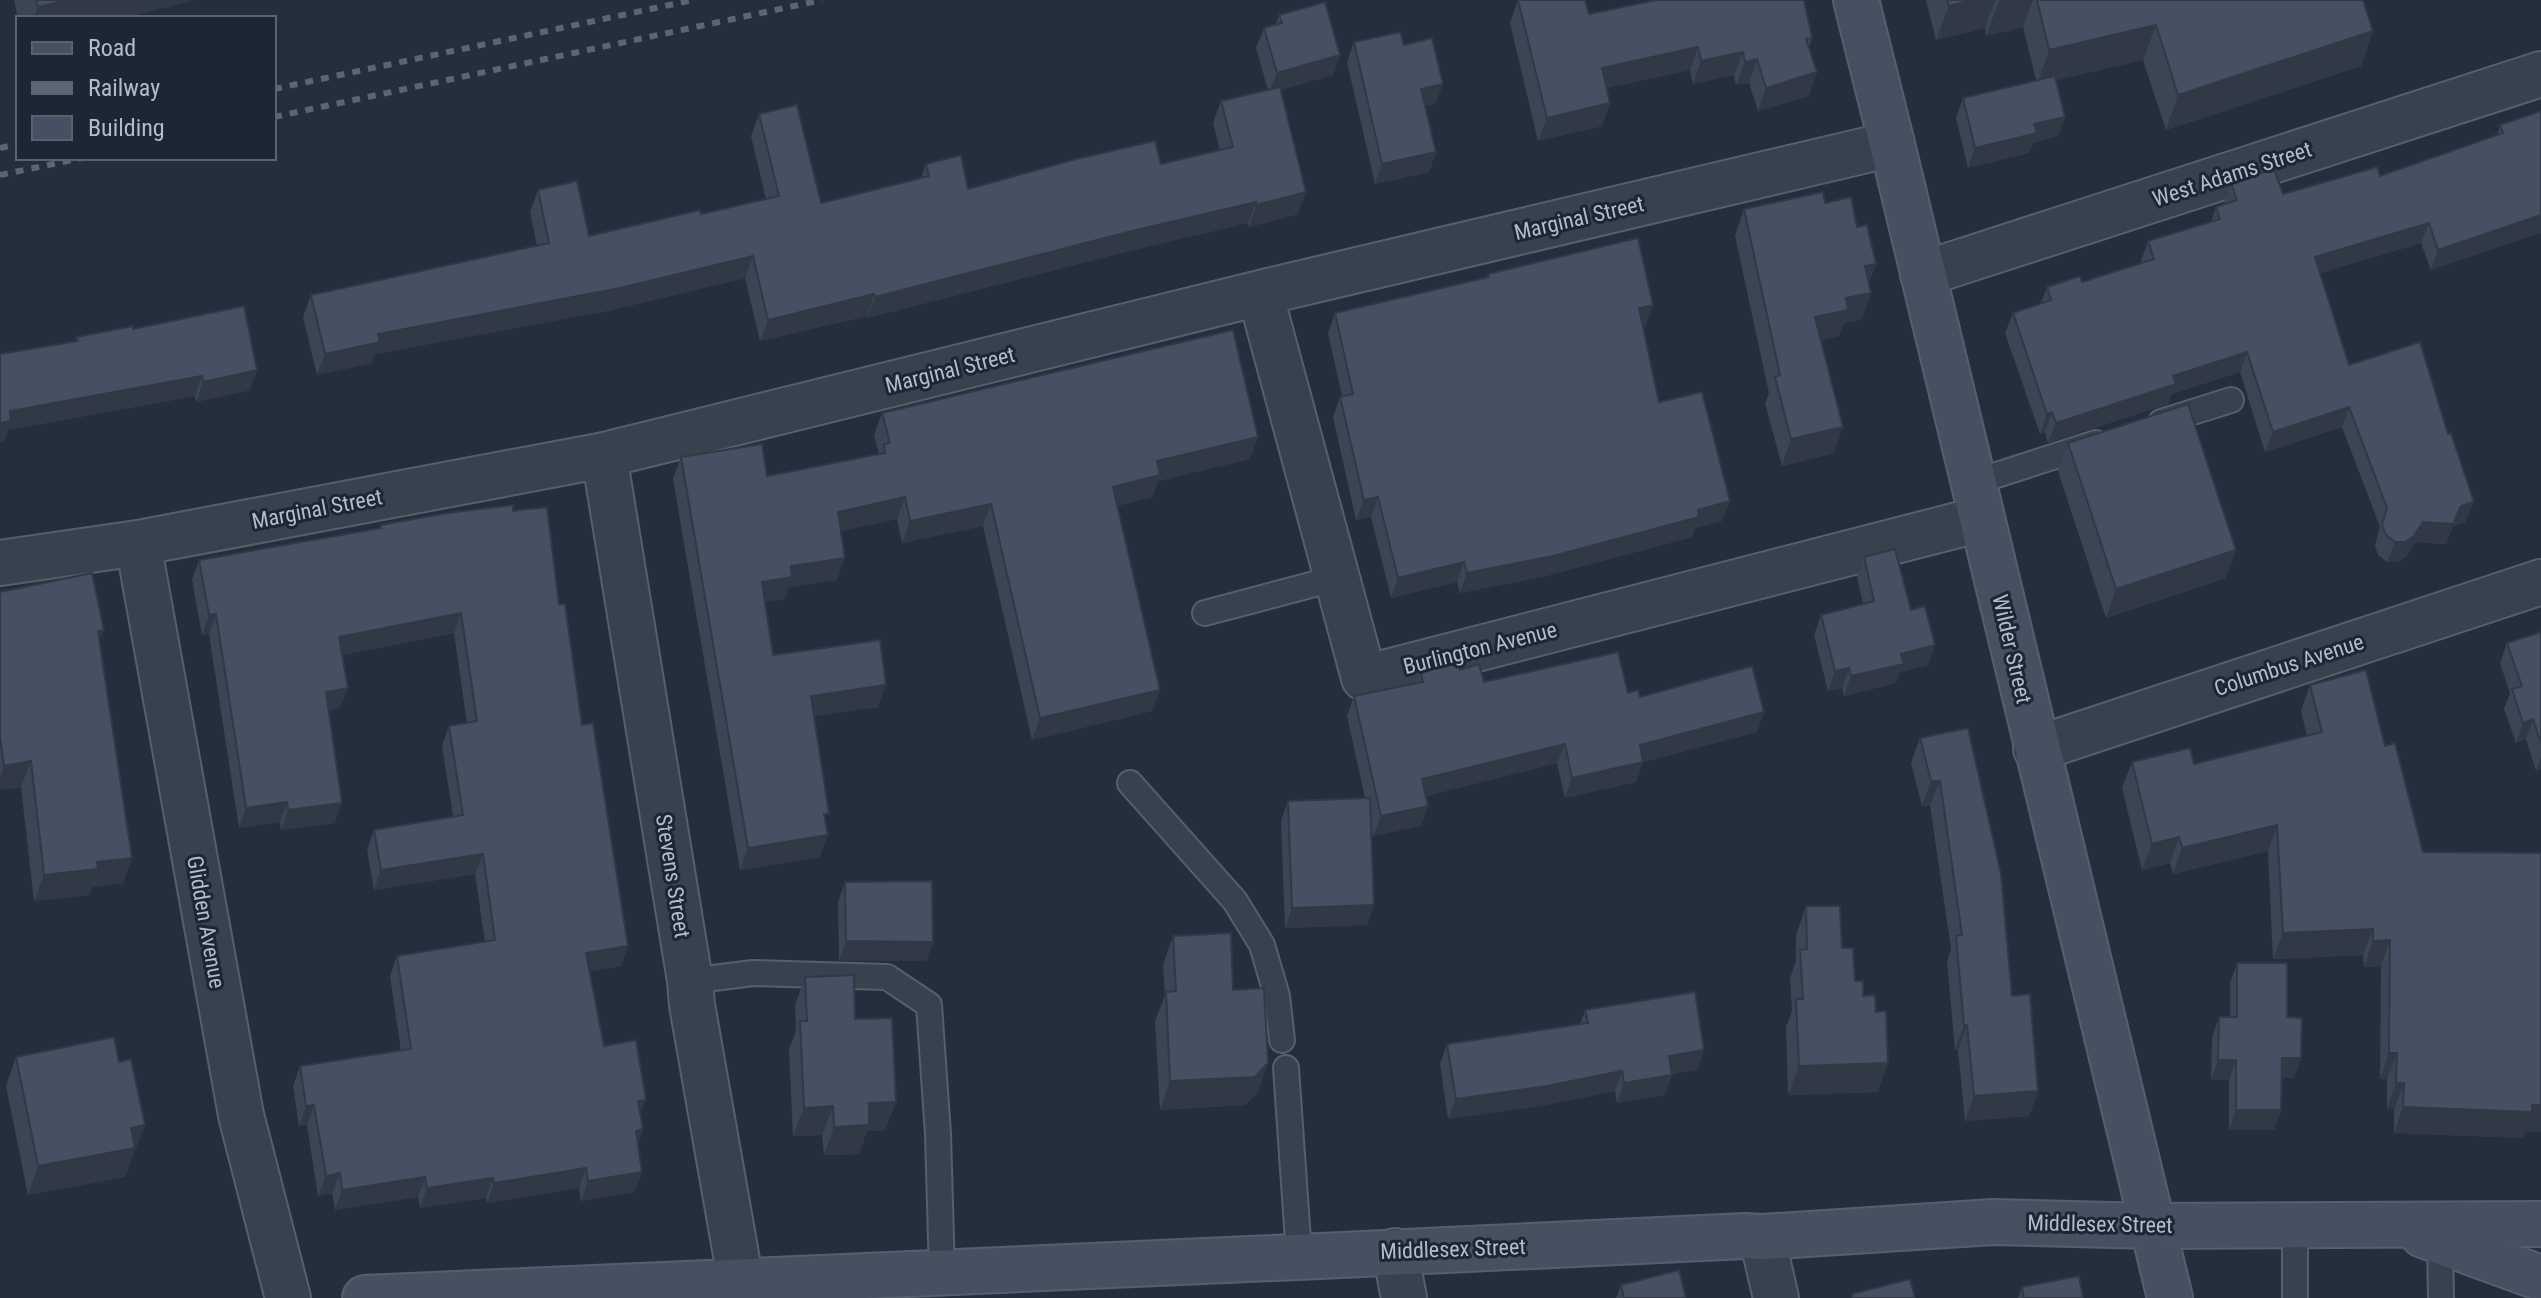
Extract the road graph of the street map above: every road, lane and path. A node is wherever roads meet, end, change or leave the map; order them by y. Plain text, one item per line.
1 (1856, 0) edge
2 (2541, 74) edge
3 (1892, 144) junction
4 (1923, 274) junction
5 (1260, 293) junction
6 (2231, 400) dead end
7 (604, 455) junction
8 (1977, 501) junction
9 (138, 543) junction
10 (0, 563) edge
11 (1337, 578) junction
12 (2541, 582) edge
13 (1205, 613) dead end
14 (2036, 749) junction
15 (1130, 783) dead end
16 (690, 981) junction
17 (1282, 1040) dead end
18 (1286, 1068) dead end
19 (2541, 1224) edge
20 (2295, 1225) junction
21 (2153, 1226) junction
22 (2398, 1226) junction
23 (1762, 1237) junction
24 (2440, 1241) junction
25 (1395, 1251) junction
26 (1299, 1255) junction
27 (942, 1274) junction
28 (2541, 1278) edge
29 (742, 1290) edge
30 (288, 1298) edge
31 (365, 1298) edge
32 (1404, 1298) edge
33 (1776, 1298) edge
34 (2170, 1298) edge
35 (2295, 1298) edge
36 (2441, 1298) edge

1 - 3 main road, Wilder Street
2 - 4 street, West Adams Street
3 - 4 main road, Wilder Street
3 - 5 street, Marginal Street
4 - 8 main road, Wilder Street
5 - 7 street, Marginal Street
5 - 11 street, Burlington Avenue
6 - 8 lane
7 - 9 street, Marginal Street
7 - 16 street, Stevens Street
8 - 11 street, Burlington Avenue
8 - 14 main road, Wilder Street
9 - 10 street, Marginal Street
9 - 30 street, Glidden Avenue
11 - 13 lane
12 - 14 street, Columbus Avenue
14 - 21 main road, Wilder Street
15 - 17 lane
16 - 27 lane
16 - 29 street, Stevens Street
18 - 26 lane
19 - 22 main road, Middlesex Street
20 - 21 main road, Middlesex Street
20 - 22 main road, Middlesex Street
20 - 35 lane
21 - 23 main road, Middlesex Street
21 - 34 main road, Wilder Street
22 - 24 main road
23 - 25 main road, Middlesex Street
23 - 33 street
24 - 28 main road
24 - 36 lane
25 - 26 main road, Middlesex Street
25 - 32 street
26 - 27 main road, Middlesex Street
27 - 29 main road, Middlesex Street
29 - 31 main road, Middlesex Street

